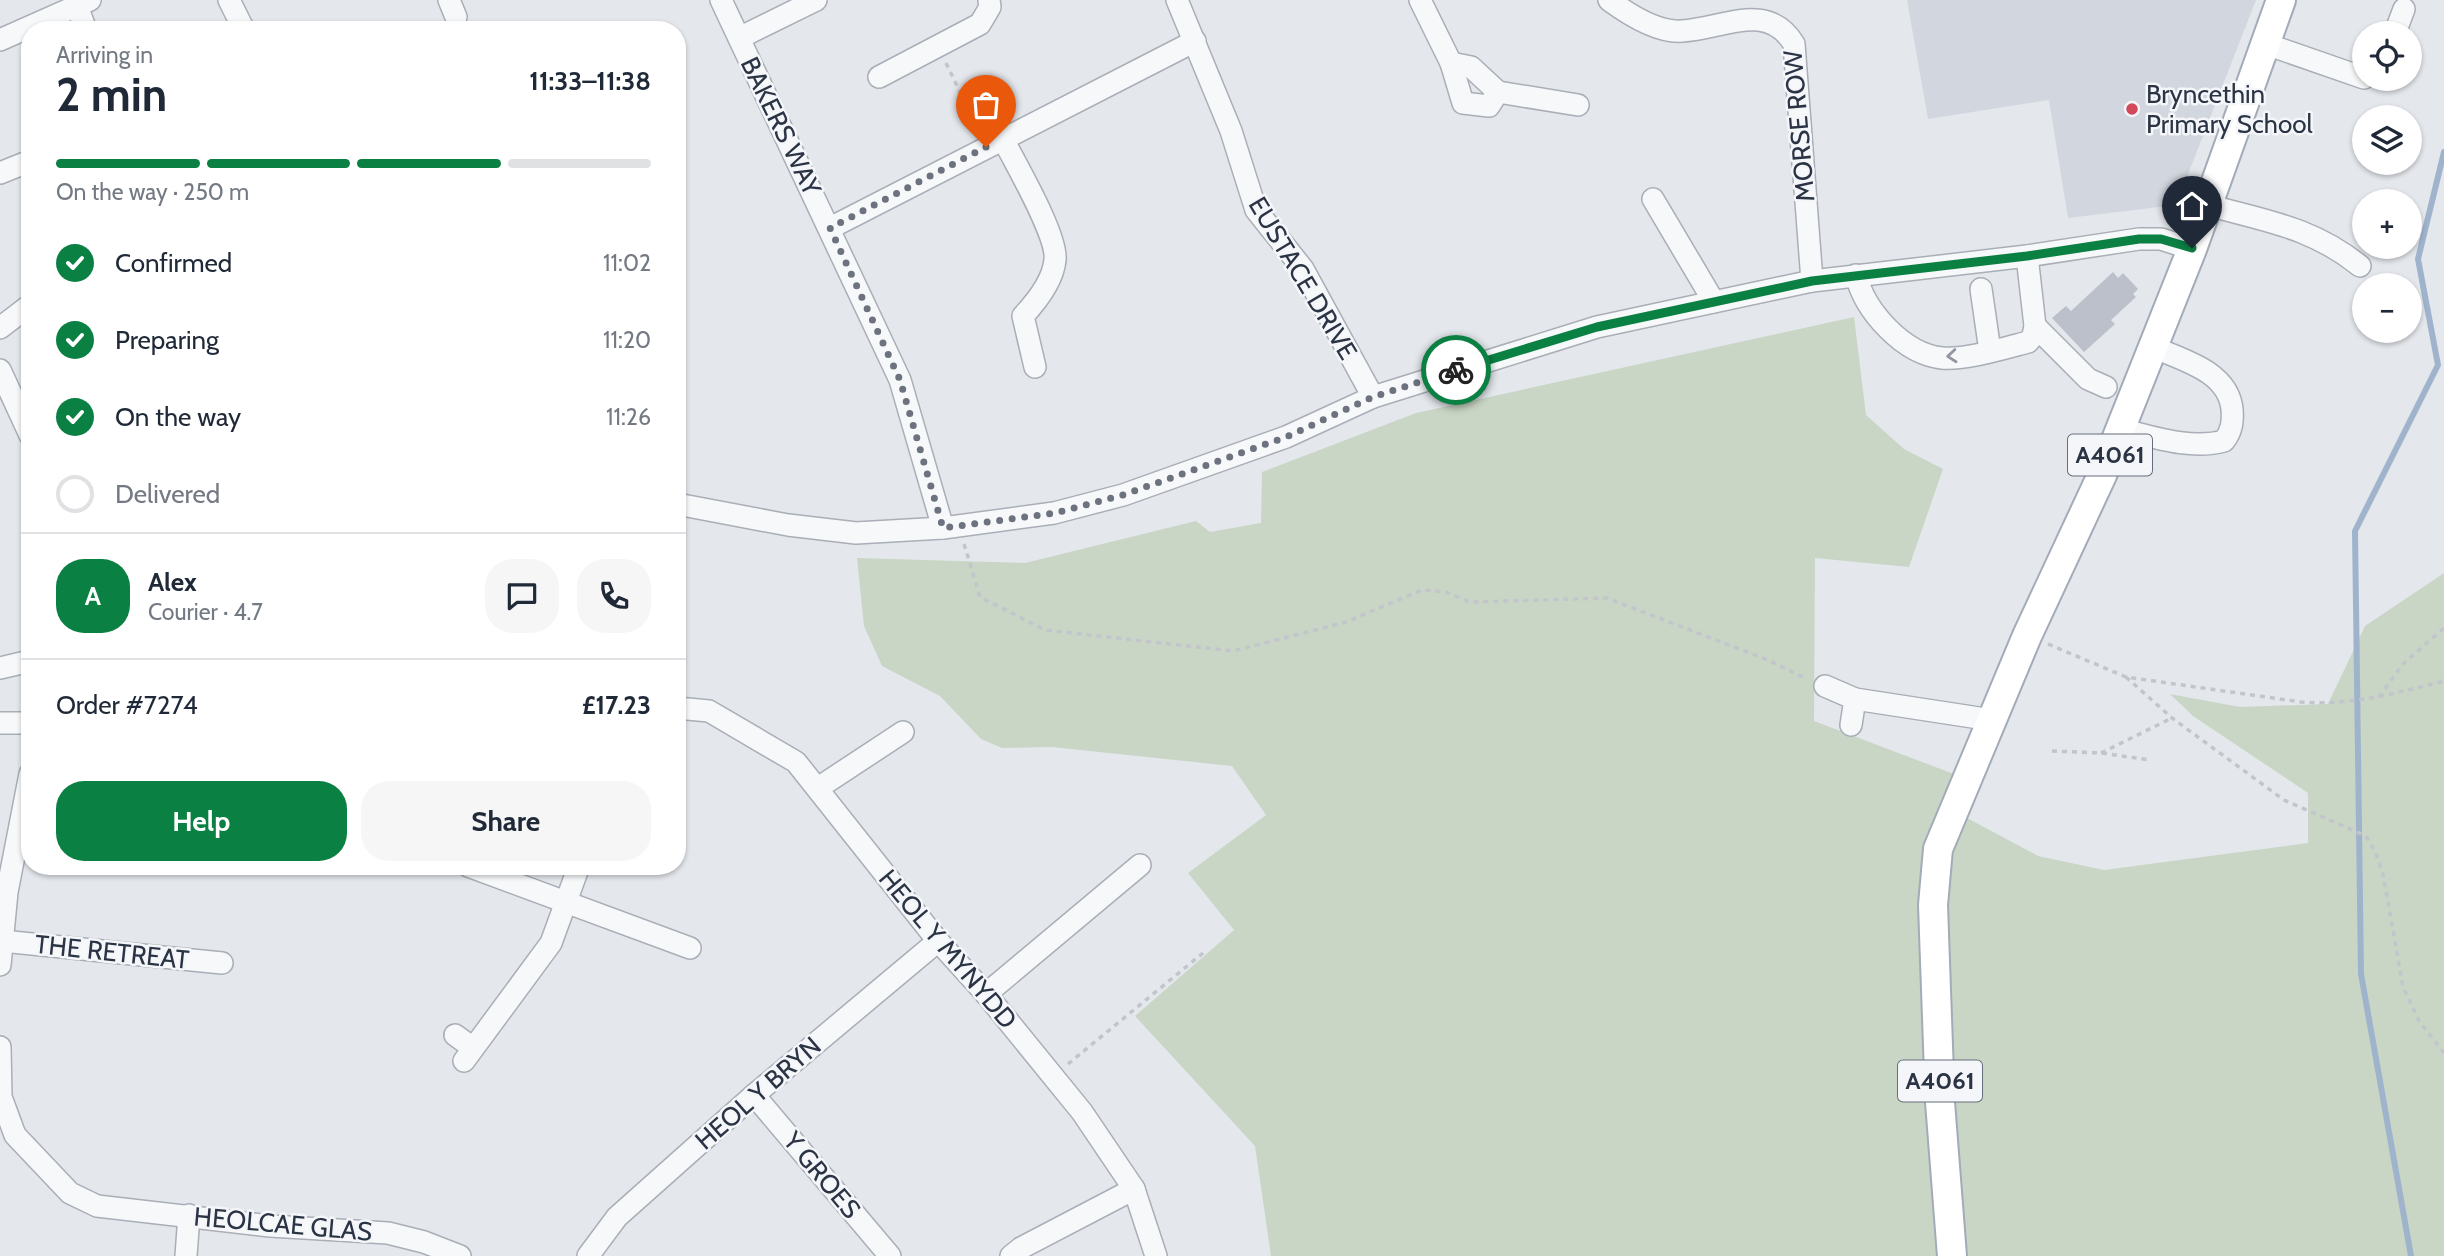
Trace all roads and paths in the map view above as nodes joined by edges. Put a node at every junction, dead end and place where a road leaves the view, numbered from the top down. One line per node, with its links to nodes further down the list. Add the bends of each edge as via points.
1 (229, 0): 13 (street)
2 (721, 0): 16 (street, BAKERS WAY)
3 (816, 0): 16 (street)
4 (989, 0): 20 (street, via 980,23)
5 (1177, 0): 18 (street, EUSTACE DRIVE)
6 (1420, 0): 21 (street)
7 (1609, 0): 36 (street, MORSE ROW, via 1657,27 1679,32 1745,11 1787,28 1794,44)
8 (2281, 0): 19 (main road, A4061)
9 (83, 3): 11 (street); 12 (street)
10 (2404, 9): 14 (street)
11 (43, 21)
12 (85, 21)
13 (240, 21)
14 (2400, 21)
15 (21, 31): 17 (street)
16 (739, 38): 31 (street, BAKERS WAY)
17 (0, 40)
18 (1195, 41): 26 (street); 47 (street, EUSTACE DRIVE, via 1256,209 1303,269)
19 (2266, 44): 22 (street); 30 (main road, A4061)
20 (938, 46): 23 (street); 26 (path)
21 (1451, 63): 24 (street, via 1471,67); 24 (street, via 1463,103 1489,106)
22 (2352, 74)
23 (879, 77)
24 (1498, 92): 25 (street)
25 (1578, 105)
26 (995, 143): 31 (street); 44 (street, via 1051,237 1056,258 1051,277 1023,316)
27 (21, 165): 28 (street)
28 (0, 173)
29 (1654, 199): 38 (street)
30 (2208, 205): 32 (main road, A4061); 34 (street, via 2289,226)
31 (830, 228): 51 (street, BAKERS WAY, via 900,380)
32 (2192, 248): 33 (street, via 2161,239 2139,239); 42 (main road, A4061)
33 (2027, 256): 35 (street); 40 (street)
34 (2360, 265)
35 (1856, 275): 36 (street); 43 (street, one-way to 35, via 1944,358 1924,353 1885,327 1867,305)
36 (1812, 281): 38 (street)
37 (1981, 289): 43 (street)
38 (1714, 302): 47 (street, via 1597,327)
39 (21, 312): 41 (street)
40 (2035, 326): 43 (street, via 2028,342); 46 (street, via 2088,379)
41 (0, 328)
42 (2153, 347): 49 (main road, A4061); 49 (street, via 2200,368 2221,384 2231,403 2231,430 2224,441 2202,444)
43 (1990, 351)
44 (1035, 367)
45 (0, 370): 48 (street)
46 (2106, 387)
47 (1373, 397): 51 (street, via 1286,437 1123,495 1055,513)
48 (21, 416)
49 (2120, 429): 53 (main road, A4061)
50 (686, 506): 51 (street, via 824,531)
51 (950, 527): 58 (path, via 980,597 1045,631 1233,651 1346,622 1422,590 1446,592 1469,602 1607,597)
52 (2444, 628): 59 (path, via 2403,664)
53 (2027, 636): 56 (path); 63 (main road, A4061)
54 (21, 663): 55 (street)
55 (0, 668)
56 (2126, 677): 59 (path, via 2301,702 2328,704); 62 (path)
57 (2444, 681): 59 (path)
58 (1825, 686): 60 (street)
59 (2379, 697)
60 (1855, 699): 63 (street); 66 (street)
61 (686, 709): 71 (street, HEOL Y MYNYDD, via 709,711 733,724 796,762)
62 (2172, 718): 69 (path); 86 (path, via 2284,800 2366,836 2383,874 2403,986 2419,1021)
63 (1992, 720): 98 (main road, A4061, via 1938,849 1933,905 1940,1102)
64 (0, 723): 65 (street)
65 (21, 723)
66 (1851, 725)
67 (903, 732): 71 (street)
68 (2052, 751): 69 (path)
69 (2101, 753): 70 (path)
70 (2150, 760)
71 (818, 788): 78 (street, HEOL Y MYNYDD)
72 (21, 820): 77 (street)
73 (1140, 865): 83 (street)
74 (494, 875): 76 (street)
75 (576, 875): 76 (street)
76 (566, 900): 79 (street); 84 (street, via 551,943 469,1055)
77 (2, 941): 81 (street, THE RETREAT); 82 (street)
78 (938, 941): 83 (street, HEOL Y MYNYDD); 88 (street, HEOL Y BRYN)
79 (690, 948)
80 (1203, 953): 87 (path)
81 (222, 963)
82 (0, 965)
83 (986, 994): 87 (street, HEOL Y MYNYDD)
84 (455, 1035)
85 (0, 1047): 89 (street)
86 (2444, 1053)
87 (1054, 1077): 90 (street, HEOL Y MYNYDD)
88 (754, 1095): 94 (street, HEOL Y BRYN, via 617,1217); 95 (street, Y GROES)
89 (8, 1138): 91 (street, HEOLCAE GLAS, via 70,1193 97,1206)
90 (1134, 1189): 96 (street); 97 (street, HEOL Y MYNYDD)
91 (188, 1215): 92 (street); 93 (street, HEOLCAE GLAS, via 270,1226 388,1233)
92 (186, 1256)
93 (460, 1256)
94 (588, 1256)
95 (890, 1256)
96 (1012, 1256)
97 (1156, 1256)
98 (1952, 1256)

